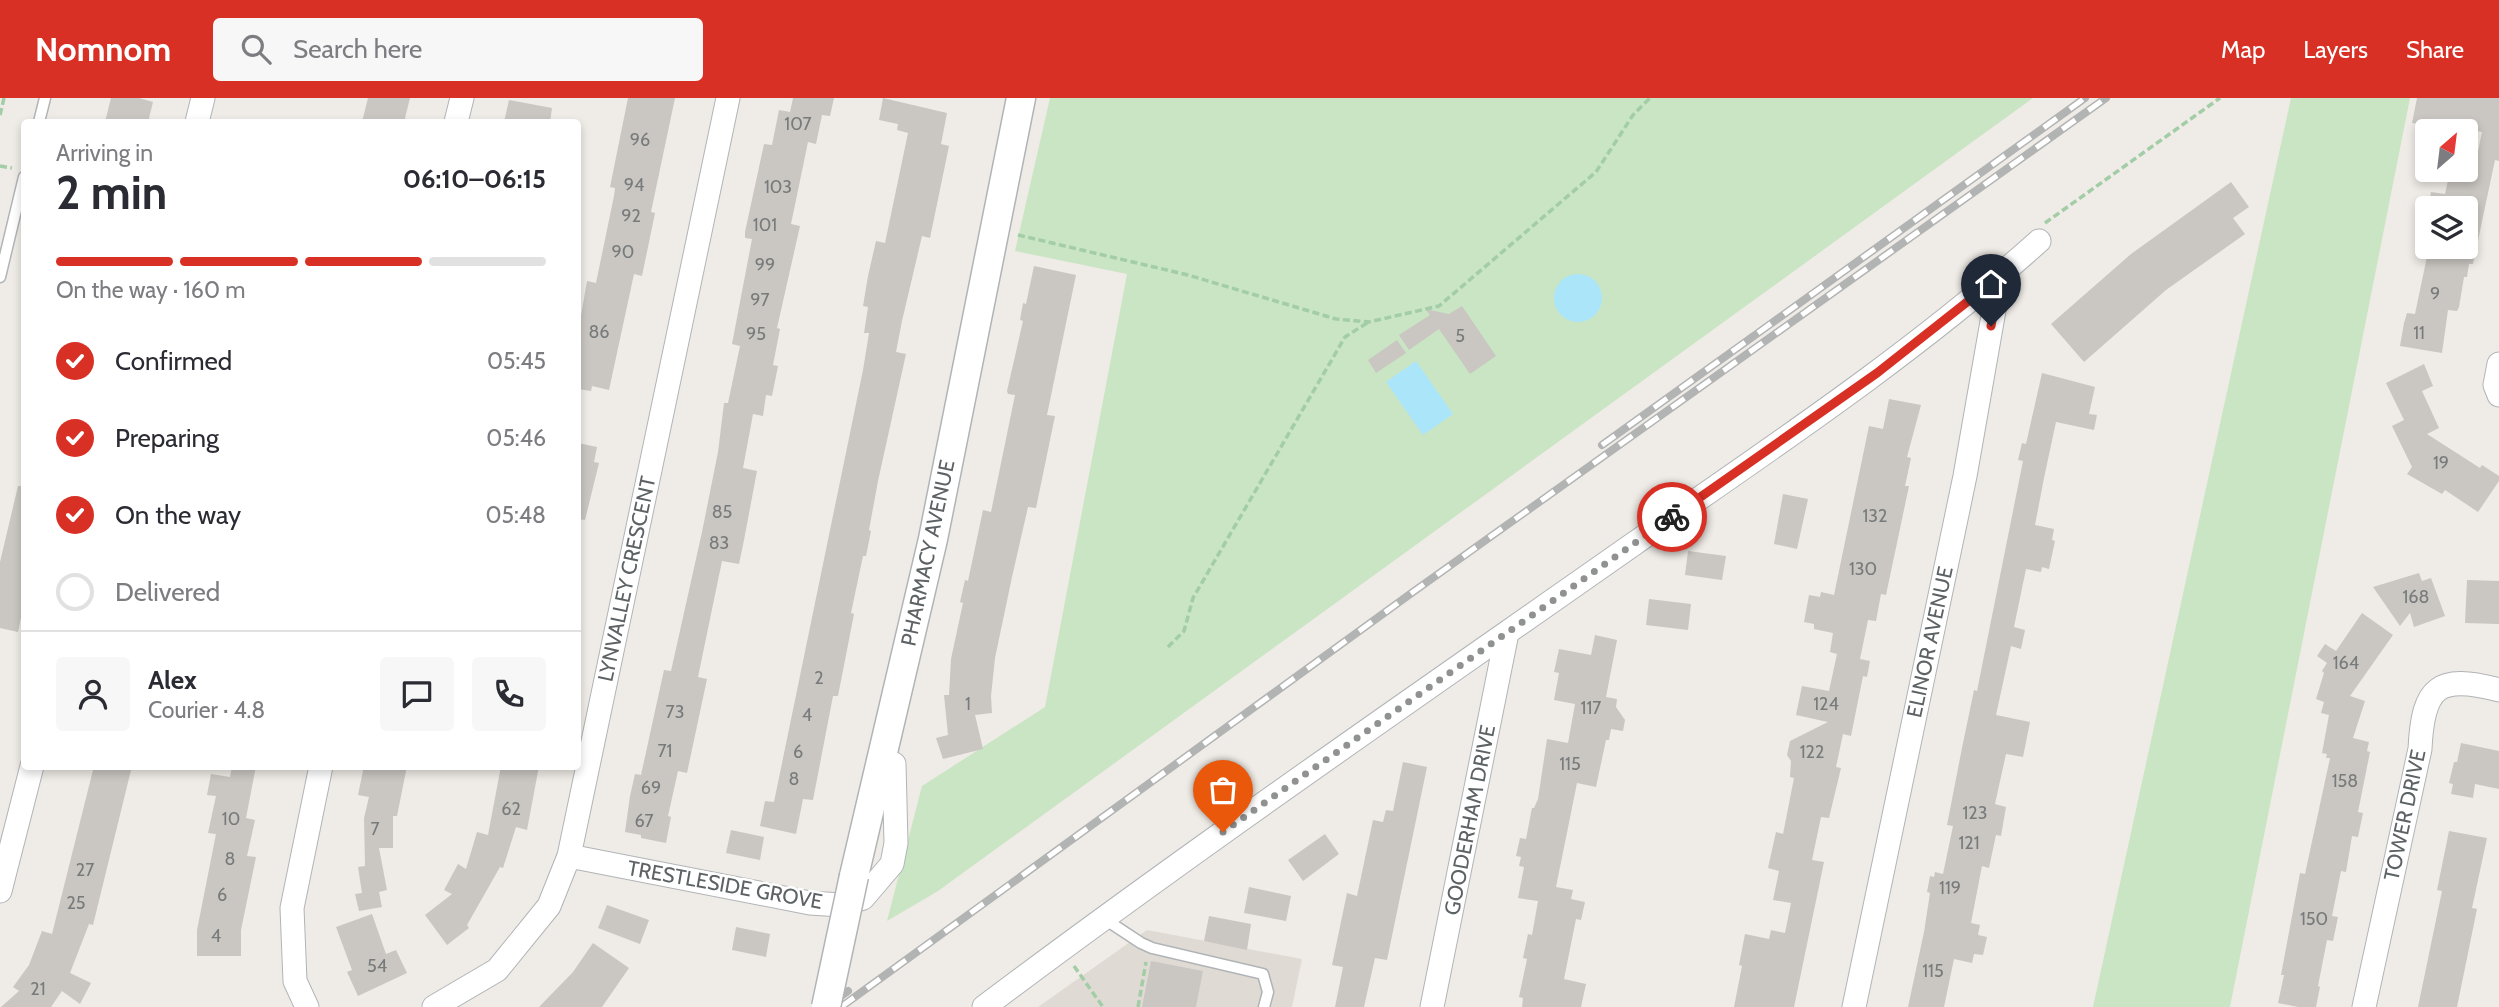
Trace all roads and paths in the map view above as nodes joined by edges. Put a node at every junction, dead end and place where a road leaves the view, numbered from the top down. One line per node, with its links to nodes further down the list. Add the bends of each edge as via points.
1 (4, 98): 9 (path)
2 (46, 98): 10 (lane)
3 (204, 98): 11 (street)
4 (461, 98): 12 (street)
5 (728, 98): 27 (street, LYNVALLEY CRESCENT)
6 (1021, 98): 14 (street, PHARMACY AVENUE)
7 (1650, 98): 18 (path, via 1633,115 1596,172 1439,306)
8 (2220, 98): 15 (path, via 2036,230)
9 (0, 115)
10 (40, 119)
11 (198, 119)
12 (457, 119)
13 (21, 189): 16 (lane)
14 (994, 229): 18 (path, via 1188,275 1336,319); 34 (street, PHARMACY AVENUE, bridge, via 933,539)
15 (2039, 241): 17 (street)
16 (0, 276)
17 (2000, 276): 21 (street, via 1877,373); 40 (street, ELINOR AVENUE, via 1965,476)
18 (1369, 322): 22 (path, via 1345,337 1193,598 1184,631)
19 (2499, 364): 20 (street, via 2494,386)
20 (2499, 395)
21 (1507, 633): 29 (street); 39 (street, GOODERHAM DRIVE)
22 (1168, 647)
23 (2499, 690): 41 (street, TOWER DRIVE, via 2453,683 2433,692 2427,702)
24 (894, 764): 27 (street, TRESTLESIDE GROVE, via 896,843 892,864 863,898 841,905 810,903)
25 (32, 770): 28 (street)
26 (320, 770): 32 (street, via 292,908 295,981)
27 (569, 856): 33 (street, LYNVALLEY CRESCENT, via 549,906 497,970)
28 (0, 891)
29 (1102, 918): 30 (lane); 31 (street)
30 (1148, 946): 37 (path); 38 (lane, via 1258,971 1266,979)
31 (1061, 949): 35 (street); 36 (path)
32 (307, 1007)
33 (434, 1007)
34 (826, 1007)
35 (984, 1007)
36 (1103, 1007)
37 (1138, 1007)
38 (1264, 1007)
39 (1432, 1007)
40 (1854, 1007)
41 (2364, 1007)

